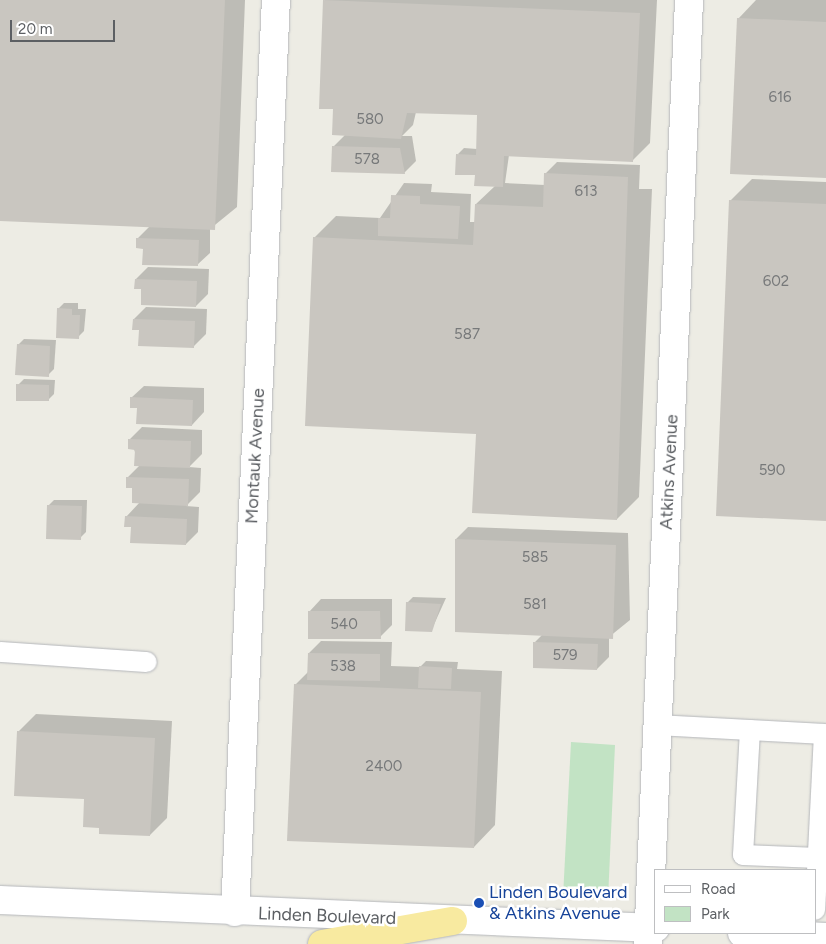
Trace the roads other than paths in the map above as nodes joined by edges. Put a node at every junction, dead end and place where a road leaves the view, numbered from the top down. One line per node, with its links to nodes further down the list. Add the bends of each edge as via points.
1 (276, 0): 9 (street, Montauk Avenue)
2 (689, 0): 5 (street, Atkins Avenue)
3 (0, 652): 4 (lane)
4 (147, 662)
5 (657, 725): 6 (lane); 12 (street, Atkins Avenue)
6 (750, 730): 7 (lane, via 824,734); 7 (lane, via 743,855)
7 (818, 858): 11 (lane)
8 (0, 900): 9 (street, Linden Boulevard)
9 (235, 912): 10 (street, Linden Boulevard)
10 (453, 921): 12 (street, Linden Boulevard); 13 (highway)
11 (817, 929)
12 (651, 934)
13 (322, 944)

